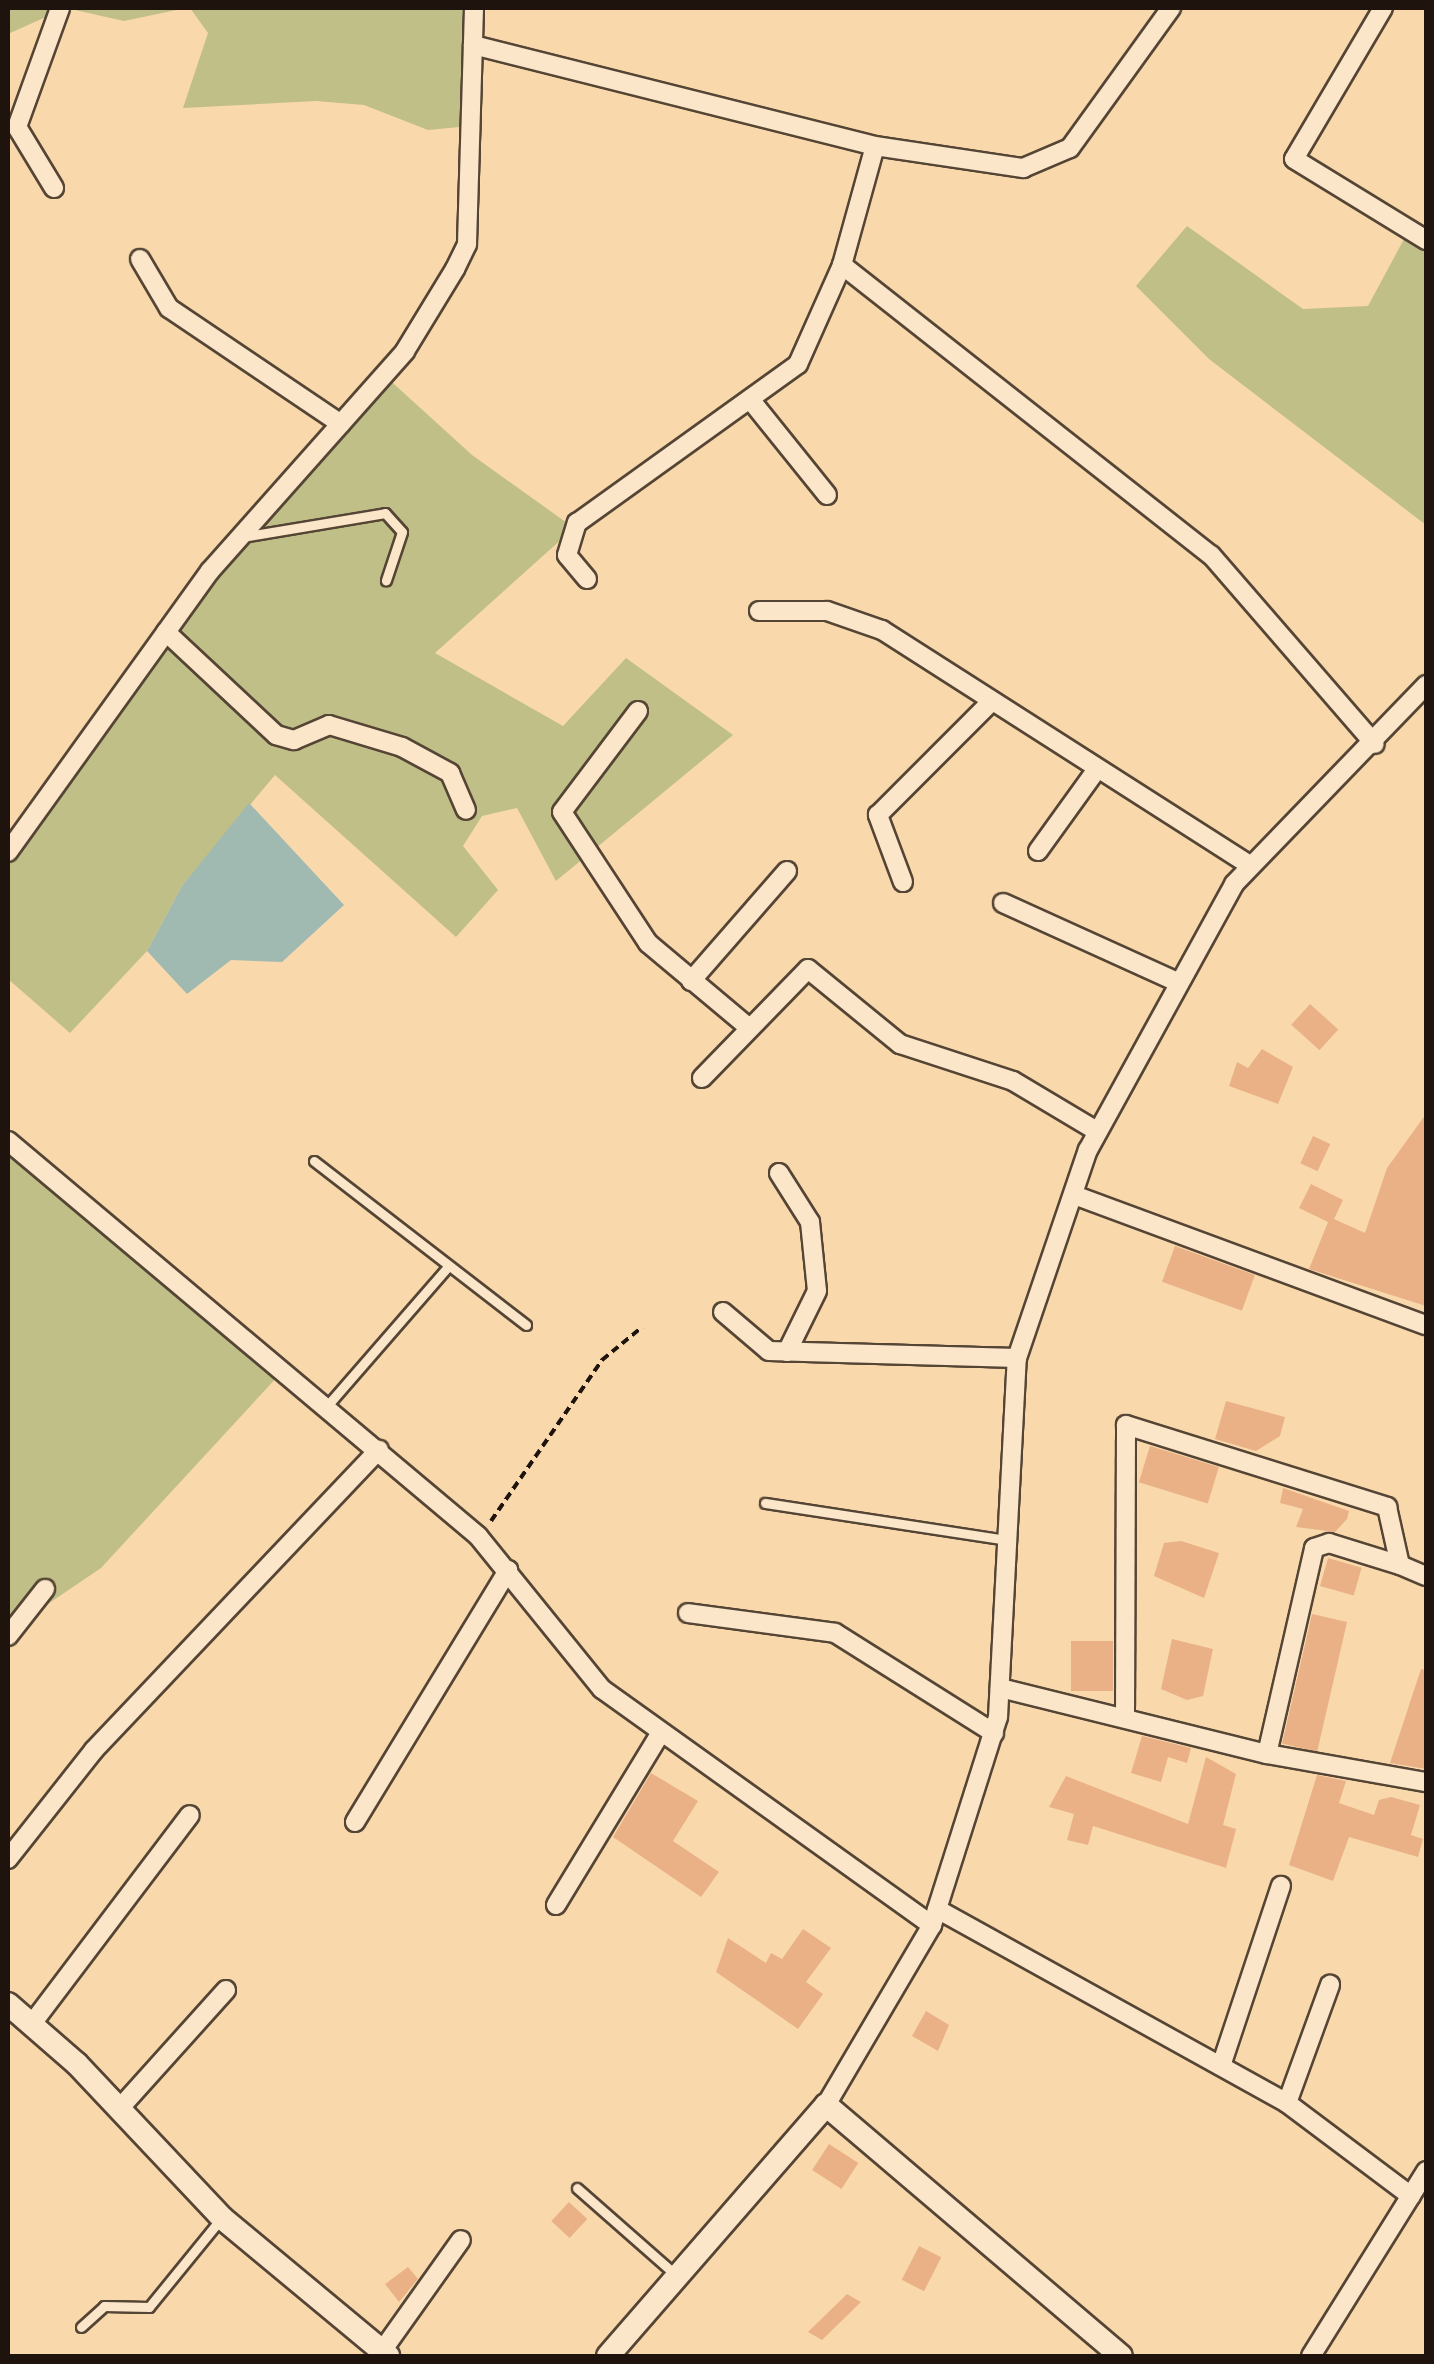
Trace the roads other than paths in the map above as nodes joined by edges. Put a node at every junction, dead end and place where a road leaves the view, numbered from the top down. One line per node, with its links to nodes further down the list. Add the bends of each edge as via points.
1 (60, 8): 6 (street)
2 (474, 8): 5 (street)
3 (1172, 8): 7 (street, via 1070,148 1049,162 1023,168)
4 (1382, 8): 9 (street, via 1294,158)
5 (473, 44): 7 (street); 13 (street, via 466,244 405,351)
6 (12, 125): 8 (street)
7 (875, 146): 11 (street)
8 (54, 188)
9 (1426, 240)
10 (140, 259): 13 (street, via 169,308)
11 (842, 264): 12 (street, via 798,364); 23 (street, via 1211,555)
12 (753, 403): 14 (street); 16 (street, via 578,523 567,555)
13 (341, 424): 15 (street)
14 (827, 495)
15 (240, 538): 17 (lane, via 385,513 402,532); 19 (street)
16 (587, 579)
17 (386, 580)
18 (759, 611): 21 (street, via 858,618)
19 (166, 632): 25 (street, via 276,735 294,740 330,725 402,747 450,773); 27 (street)
20 (1426, 685): 23 (street)
21 (988, 704): 24 (street); 30 (street, via 878,815)
22 (638, 711): 32 (street, via 562,812 648,943)
23 (1374, 744): 28 (street)
24 (1095, 772): 26 (street); 28 (street)
25 (466, 810)
26 (1038, 851)
27 (8, 852)
28 (1250, 865): 33 (street)
29 (787, 871): 32 (street)
30 (903, 882)
31 (1003, 903): 33 (street)
32 (691, 981): 34 (street)
33 (1175, 981): 36 (street)
34 (747, 1026): 35 (street); 36 (street, via 808,969 900,1044 1025,1086)
35 (702, 1078)
36 (1097, 1131): 40 (street)
37 (8, 1141): 47 (street)
38 (314, 1161): 41 (lane)
39 (779, 1173): 45 (street, via 810,1222 816,1292)
40 (1074, 1195): 44 (street); 46 (street)
41 (447, 1268): 43 (lane); 47 (lane)
42 (723, 1312): 45 (street, via 760,1348)
43 (526, 1325)
44 (1426, 1325)
45 (786, 1352): 46 (street)
46 (1017, 1358): 50 (street)
47 (324, 1409): 48 (street)
48 (379, 1450): 52 (street); 65 (street, via 94,1750)
49 (764, 1504): 50 (lane)
50 (1008, 1540): 57 (street)
51 (1400, 1565): 53 (street); 58 (street, via 1386,1507 1126,1425); 61 (street, via 1330,1542 1314,1548)
52 (508, 1570): 60 (street, via 602,1689); 64 (street)
53 (1426, 1576)
54 (45, 1589): 56 (street)
55 (688, 1614): 59 (street, via 835,1633)
56 (8, 1636)
57 (1000, 1688): 58 (street); 59 (street)
58 (1125, 1718): 61 (street)
59 (994, 1733): 68 (street)
60 (660, 1734): 67 (street); 68 (street)
61 (1267, 1754): 62 (street)
62 (1426, 1782)
63 (190, 1816): 72 (street)
64 (355, 1822)
65 (8, 1859)
66 (1282, 1886): 73 (street)
67 (556, 1905)
68 (935, 1917): 73 (street); 75 (street)
69 (1330, 1985): 74 (street)
70 (226, 1990): 76 (street)
71 (8, 2004): 72 (street)
72 (31, 2025): 76 (street)
73 (1221, 2066): 74 (street)
74 (1286, 2103): 79 (street)
75 (826, 2105): 82 (street); 86 (street)
76 (119, 2109): 80 (street)
77 (1426, 2171): 79 (street)
78 (577, 2188): 82 (lane)
79 (1411, 2196): 87 (street)
80 (222, 2218): 83 (lane, via 149,2307 104,2306); 84 (street)
81 (462, 2240): 84 (street)
82 (681, 2279): 85 (street)
83 (81, 2327)
84 (385, 2354)
85 (608, 2356)
86 (1121, 2356)
87 (1311, 2356)

